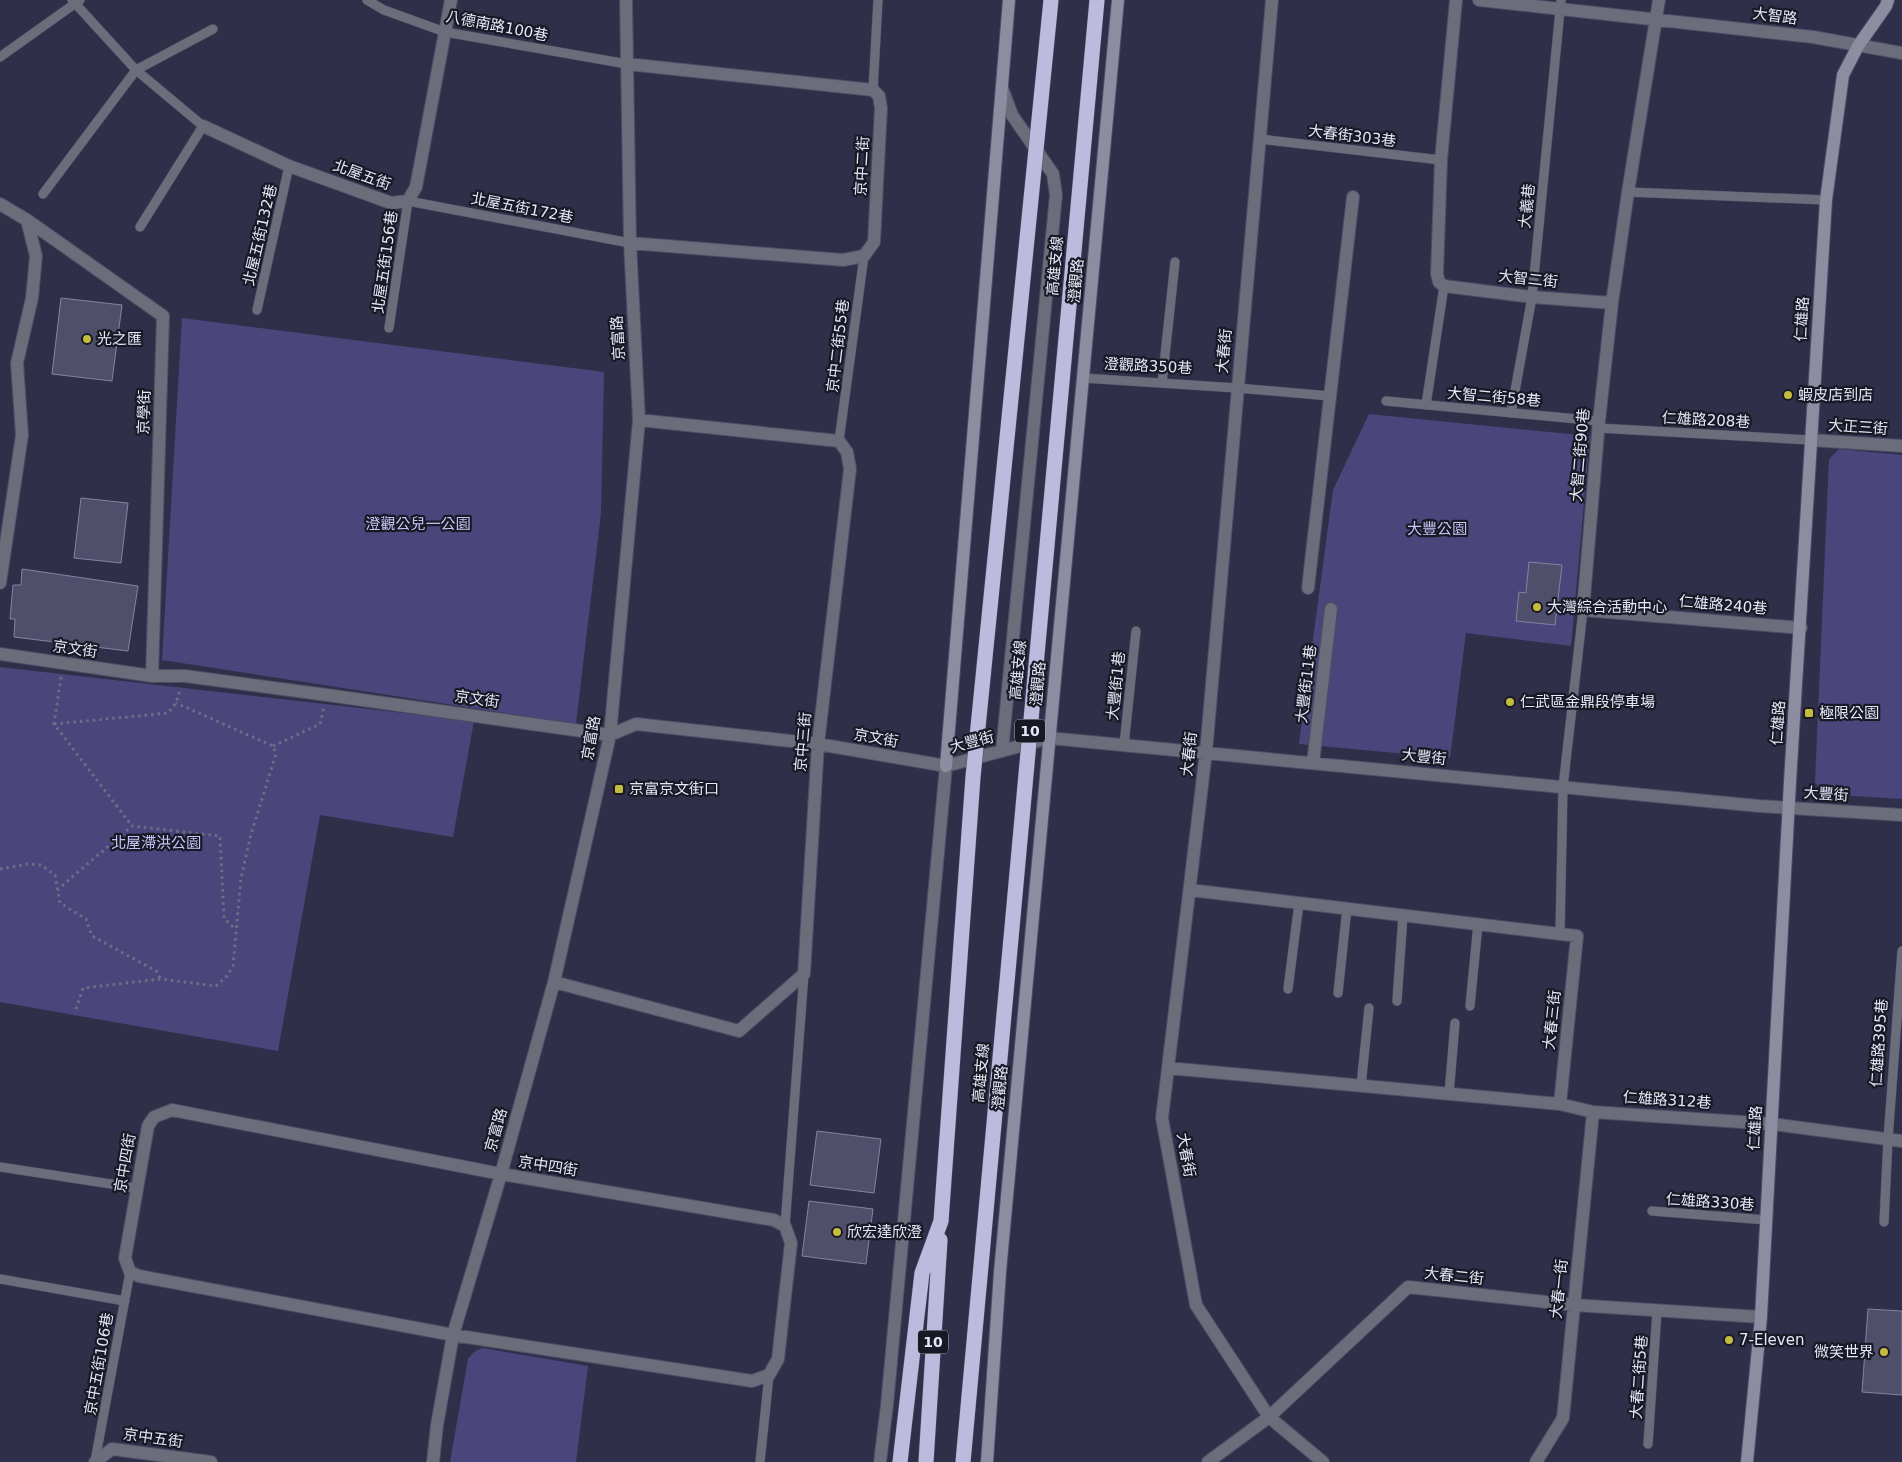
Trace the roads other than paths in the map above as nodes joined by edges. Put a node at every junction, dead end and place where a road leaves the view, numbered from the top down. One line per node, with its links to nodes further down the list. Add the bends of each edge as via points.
1 (367, 0): 18 (lane, 八德南路100巷, via 384,10)
2 (451, 0): 18 (street, 北屋五街)
3 (626, 0): 22 (street, 京富路)
4 (878, 0): 25 (lane)
5 (1009, 0): 24 (street)
6 (1051, 0): 107 (highway, 高雄支線 / 10, bridge, via 973,777)
7 (1098, 0): 127 (highway, 高雄支線 / 10, bridge)
8 (1118, 0): 46 (street, 澄觀路)
9 (1272, 0): 27 (street, 大春街)
10 (1456, 0): 28 (street)
11 (1479, 0): 15 (street, 大智路)
12 (1659, 0): 16 (street)
13 (1888, 0): 19 (street, 仁雄路)
14 (76, 1): 21 (lane); 23 (lane)
15 (1561, 4): 16 (street, 大智路); 42 (lane, 大義巷)
16 (1656, 19): 19 (street, 大智路, via 1813,37); 30 (street)
17 (214, 29): 23 (lane)
18 (445, 32): 22 (lane, 八德南路100巷); 34 (street, 北屋五街, via 416,186)
19 (1858, 46): 20 (street, 大智路); 33 (street, 仁雄路, via 1843,75)
20 (1902, 53)
21 (0, 57)
22 (627, 64): 25 (street); 38 (street, 京富路)
23 (136, 70): 26 (lane); 31 (lane)
24 (1002, 88): 70 (street, via 1012,114 1053,174 1056,194); 73 (street)
25 (873, 90): 39 (street, 京中二街, via 879,96 881,117 874,242)
26 (203, 126): 29 (street, 北屋五街); 37 (lane)
27 (1260, 139): 28 (lane, 大春街303巷); 48 (street, 大春街)
28 (1441, 160): 41 (street, via 1437,274)
29 (289, 166): 34 (street, 北屋五街, via 391,203); 44 (lane, 北屋五街132巷)
30 (1628, 192): 33 (lane); 43 (street)
31 (43, 194)
32 (1353, 197): 49 (street)
33 (1826, 200): 55 (street, 仁雄路)
34 (408, 201): 38 (lane, 北屋五街172巷); 45 (lane, 北屋五街156巷)
35 (0, 204): 36 (street)
36 (27, 220): 58 (street, via 36,256 32,298 16,363 22,435); 65 (street, 京學街, via 163,316)
37 (140, 227)
38 (630, 243): 39 (street, via 843,260); 53 (street, 京富路)
39 (864, 256): 56 (lane, 京中二街55巷)
40 (1175, 262): 47 (lane)
41 (1444, 286): 42 (street, 大智二街); 51 (lane)
42 (1532, 297): 43 (street, 大智二街); 52 (lane, 大義巷)
43 (1612, 303): 54 (street, 大智二街90巷)
44 (257, 310)
45 (389, 328)
46 (1083, 378): 47 (lane, 澄觀路350巷); 67 (street, 澄觀路)
47 (1162, 383): 48 (lane, 澄觀路350巷)
48 (1238, 388): 49 (lane, 澄觀路350巷); 71 (street, 大春街)
49 (1330, 396): 59 (street)
50 (1386, 401): 51 (lane, 大智二街58巷)
51 (1426, 405): 52 (lane, 大智二街58巷)
52 (1511, 413): 54 (lane, 大智二街58巷)
53 (639, 420): 56 (street); 66 (street, 京富路)
54 (1598, 424): 55 (lane, 仁雄路208巷); 61 (street, 大智二街90巷)
55 (1811, 440): 57 (street, 大正三街); 62 (street, 仁雄路)
56 (839, 441): 68 (street, 京中三街, via 847,452 850,469)
57 (1902, 446)
58 (0, 583)
59 (1308, 588)
60 (1331, 609): 72 (street, 大豐街11巷)
61 (1583, 610): 62 (street, 仁雄路240巷); 74 (lane)
62 (1801, 628): 75 (street, 仁雄路)
63 (1136, 631): 69 (lane, 大豐街1巷)
64 (0, 654): 65 (street, 京文街)
65 (152, 676): 66 (street, 京文街, via 185,676)
66 (610, 735): 68 (street, 京文街, via 636,724); 85 (street, 京富路)
67 (1049, 738): 69 (street, 大豐街); 70 (street, 大豐街); 128 (street, 澄觀路, via 1000,1272)
68 (818, 744): 73 (street, 京文街); 84 (street, 京中三街)
69 (1124, 745): 71 (street, 大豐街)
70 (1002, 751): 73 (street, 大豐街)
71 (1206, 752): 72 (street, 大豐街); 77 (street, 大春街)
72 (1312, 762): 74 (street, 大豐街)
73 (946, 766): 124 (street)
74 (1563, 787): 75 (street, 大豐街); 82 (lane)
75 (1789, 808): 76 (street, 大豐街); 99 (street, 仁雄路)
76 (1902, 814)
77 (1190, 890): 78 (street, 大春三街); 93 (street, 大春街)
78 (1299, 903): 79 (street, 大春三街); 87 (lane)
79 (1347, 908): 80 (street, 大春三街); 88 (lane)
80 (1403, 915): 81 (street, 大春三街); 89 (lane)
81 (1478, 924): 82 (street, 大春三街); 90 (lane)
82 (1560, 933): 97 (street, 大春三街, via 1577,936)
83 (1902, 950): 86 (lane, 仁雄路395巷)
84 (804, 974): 85 (street, via 739,1031); 109 (lane)
85 (554, 982): 103 (street, 京富路)
86 (1901, 985): 94 (lane, 仁雄路395巷)
87 (1288, 989)
88 (1338, 993)
89 (1397, 1001)
90 (1470, 1006)
91 (1369, 1008): 95 (lane)
92 (1455, 1023): 96 (lane)
93 (1168, 1068): 95 (street); 118 (street, 大春街, via 1162,1118 1196,1305)
94 (1898, 1077): 100 (lane, 仁雄路395巷)
95 (1361, 1086): 96 (street)
96 (1449, 1094): 97 (street)
97 (1560, 1104): 98 (street, 仁雄路312巷)
98 (1593, 1112): 99 (street, 仁雄路312巷); 113 (street, 大春一街)
99 (1772, 1124): 100 (street); 106 (street, 仁雄路)
100 (1888, 1139): 101 (street); 108 (lane, 仁雄路395巷)
101 (1902, 1141)
102 (0, 1168): 104 (lane)
103 (501, 1174): 104 (street, 京中四街, via 172,1110 154,1117 148,1126); 109 (street, 京中四街, via 774,1220); 116 (street, 京富路)
104 (137, 1188): 110 (street, 京中四街, via 125,1258)
105 (1652, 1211): 106 (lane, 仁雄路330巷)
106 (1767, 1220): 115 (street, 仁雄路)
107 (941, 1221): 125 (highway, via 922,1273); 126 (highway, 高雄支線 / 10)
108 (1884, 1222)
109 (785, 1226): 117 (street, via 791,1243 778,1359)
110 (130, 1272): 112 (lane, 京中五街106巷); 116 (street)
111 (0, 1279): 112 (lane)
112 (124, 1301): 120 (lane, 京中五街106巷)
113 (1574, 1305): 114 (street, 大春二街); 118 (street, 大春二街, via 1408,1287); 131 (street, 大春一街, via 1563,1418)
114 (1657, 1311): 115 (street, 大春二街); 119 (lane, 大春二街5巷)
115 (1761, 1317): 132 (street, 仁雄路)
116 (454, 1335): 117 (street, via 752,1381); 122 (street, 京富路, via 437,1425)
117 (768, 1375): 123 (lane)
118 (1268, 1417): 129 (street, 大春二街); 130 (street, 大春街)
119 (1648, 1444)
120 (95, 1461): 121 (street, 京中五街, via 112,1449)
121 (211, 1462)
122 (434, 1462)
123 (760, 1462)
124 (880, 1462)
125 (900, 1462)
126 (926, 1462)
127 (963, 1462)
128 (987, 1462)
129 (1208, 1462)
130 (1322, 1462)
131 (1536, 1462)
132 (1748, 1462)

